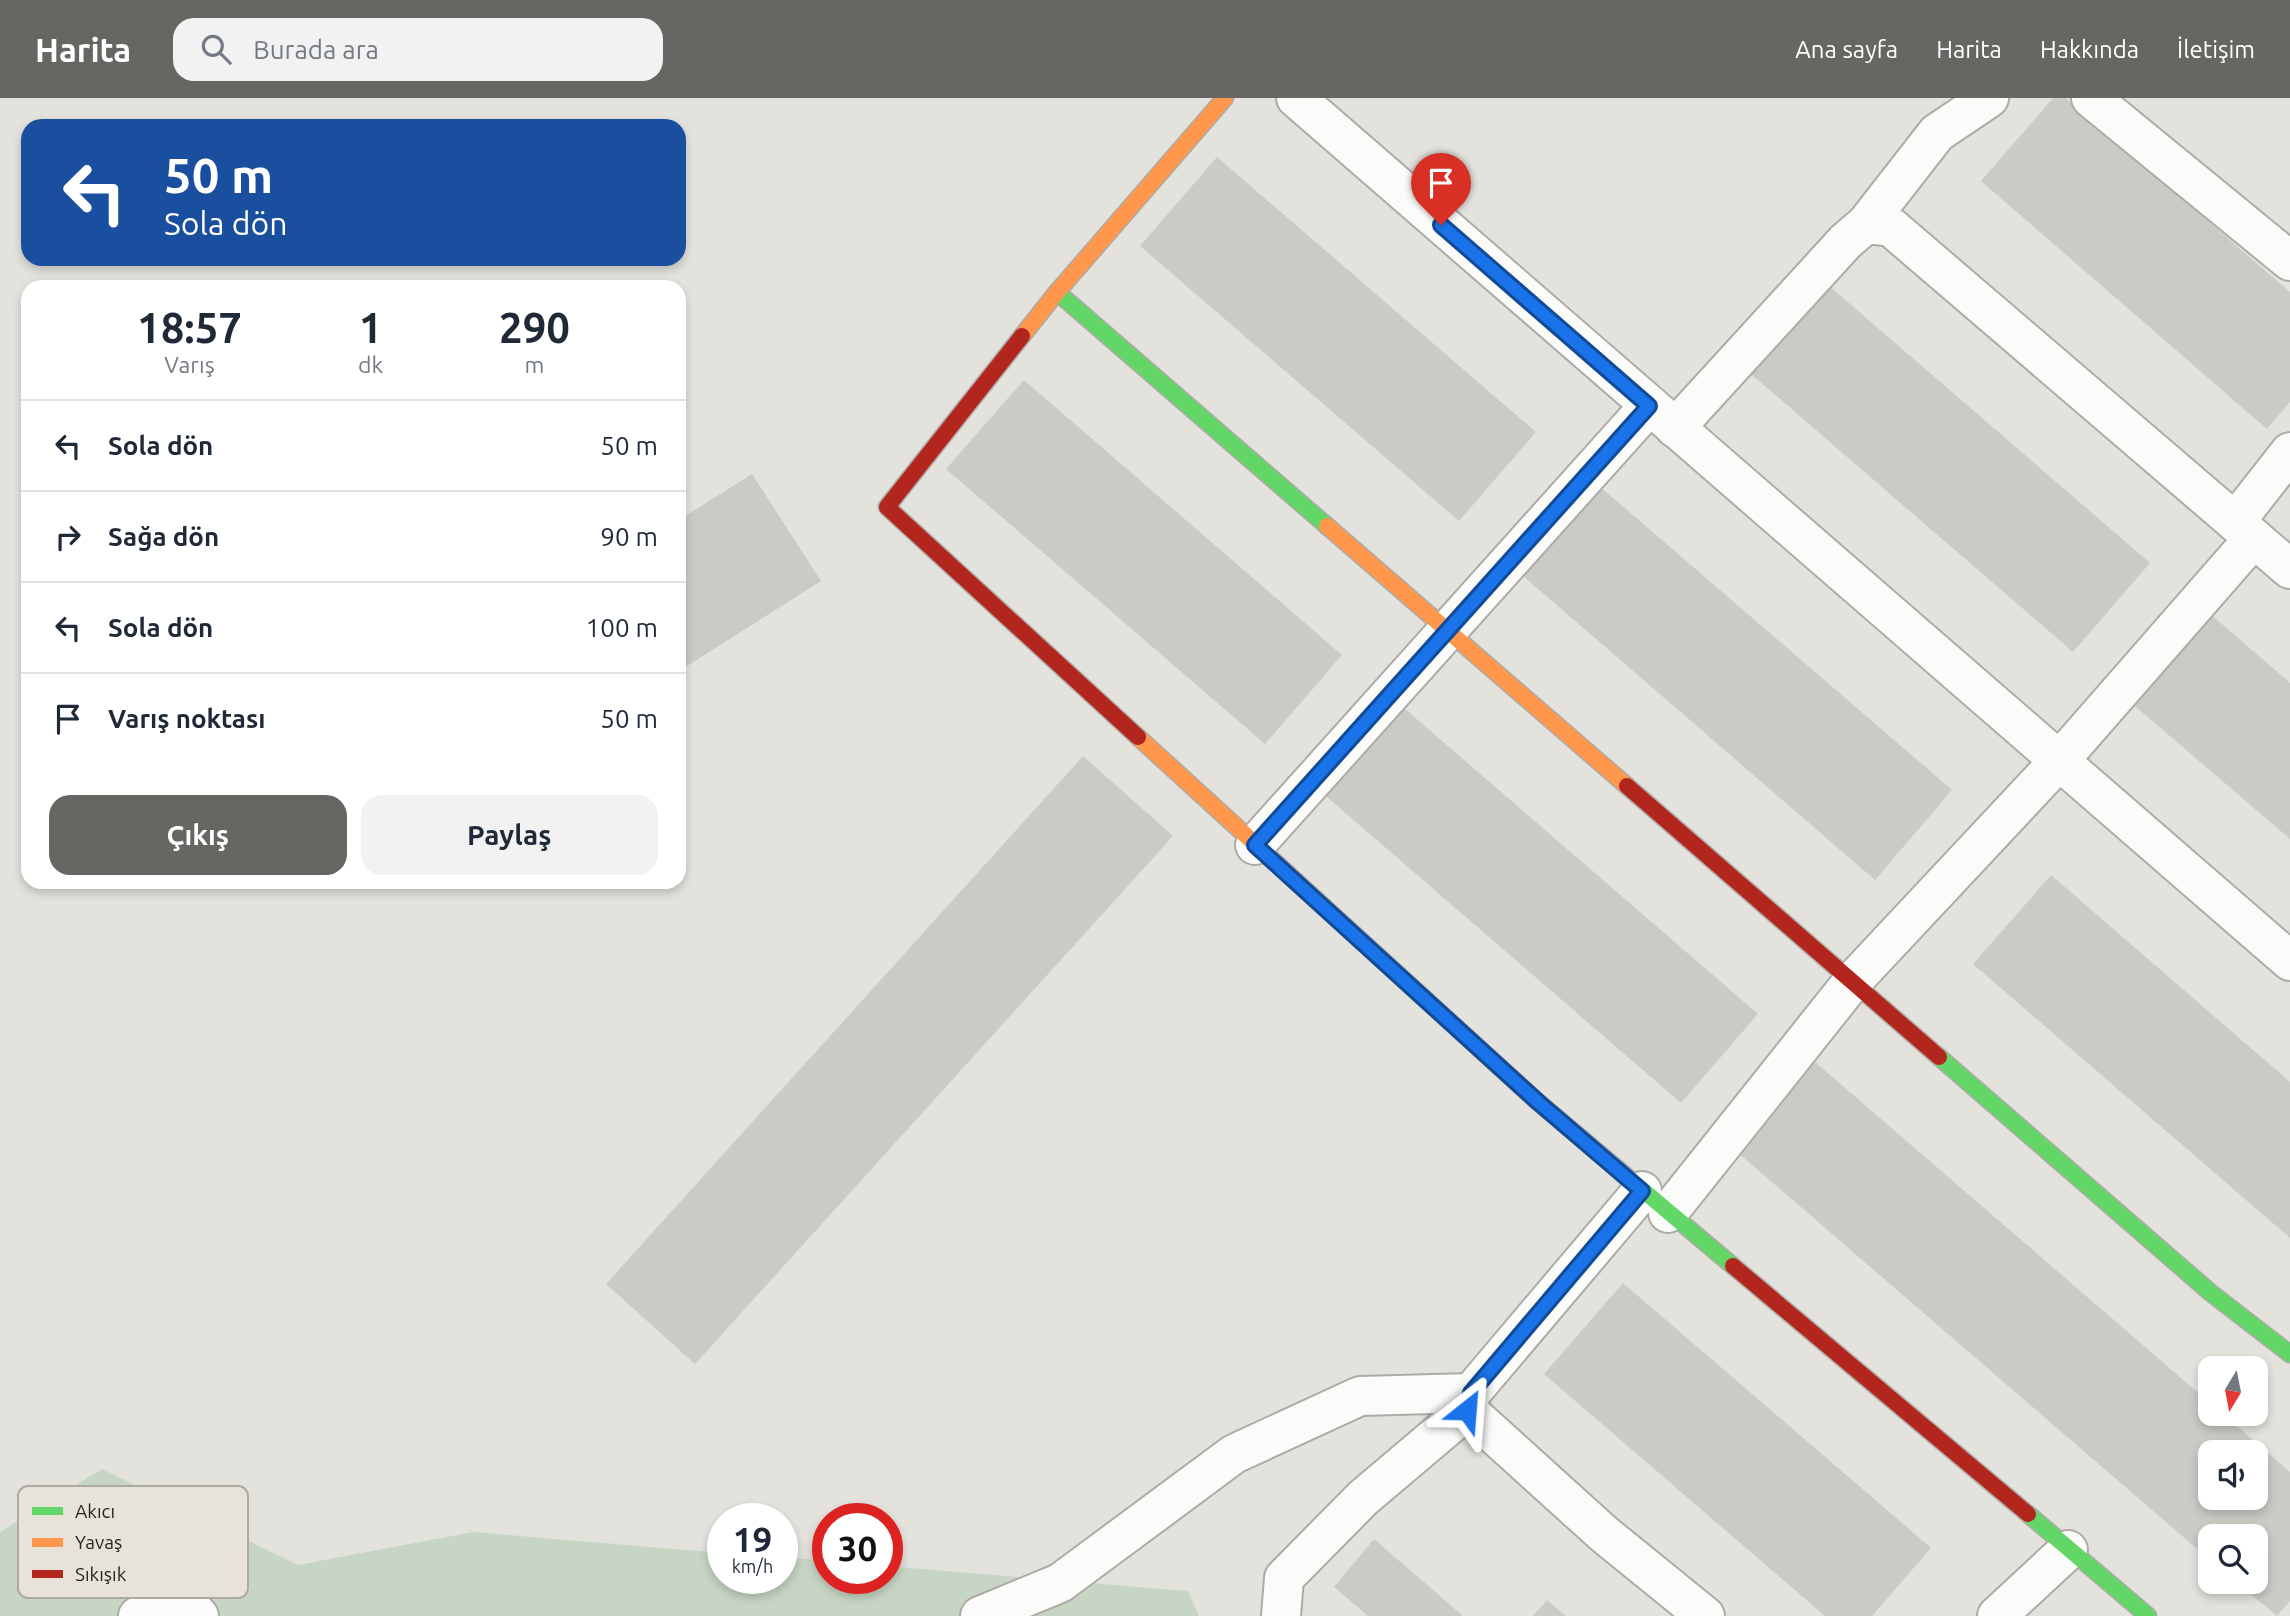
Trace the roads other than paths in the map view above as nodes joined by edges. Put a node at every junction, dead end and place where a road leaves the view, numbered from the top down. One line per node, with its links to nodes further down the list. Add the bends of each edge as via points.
1 (1225, 98): 7 (street)
2 (1296, 98): 8 (street)
3 (1989, 98): 5 (street, via 1937,133)
4 (2091, 98): 6 (street)
5 (1866, 224): 8 (street); 10 (street, via 1891,227)
6 (2290, 261)
7 (1057, 292): 12 (street); 14 (street, via 887,507)
8 (1662, 417): 12 (street); 13 (street)
9 (2290, 452): 10 (street)
10 (2244, 530): 11 (street); 13 (street)
11 (2290, 569)
12 (1447, 630): 14 (street); 16 (street)
13 (2059, 761): 15 (street); 16 (street)
14 (1255, 845): 17 (street)
15 (2290, 961)
16 (1852, 982): 17 (street); 18 (street, via 2211,1293)
17 (1655, 1202): 19 (street); 20 (street)
18 (2290, 1354)
19 (1469, 1401): 25 (street, via 1360,1395 1234,1454 1060,1583); 26 (street, via 1284,1578); 27 (street, via 1604,1534)
20 (2068, 1550): 28 (street); 29 (street)
21 (165, 1598): 23 (street)
22 (182, 1598): 24 (street)
23 (138, 1616)
24 (199, 1616)
25 (980, 1616)
26 (1281, 1616)
27 (1705, 1616)
28 (1997, 1616)
29 (2148, 1616)

